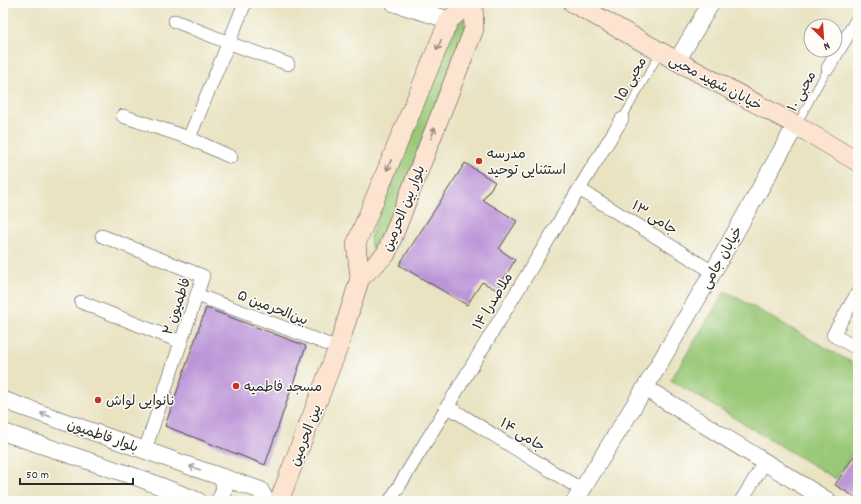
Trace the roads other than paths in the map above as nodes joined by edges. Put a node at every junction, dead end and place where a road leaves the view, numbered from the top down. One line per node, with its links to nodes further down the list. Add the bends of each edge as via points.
1 (245, 3): 10 (street)
2 (394, 3): 8 (street)
3 (469, 3): 8 (main road, بلوار بین الحرمین)
4 (473, 3): 24 (main road, بلوار بین الحرمین, one-way to 4, via 386,254 474,29)
5 (573, 3): 11 (main road, خیابان شهید محبی)
6 (711, 3): 12 (street)
7 (858, 18): 14 (street)
8 (449, 20): 24 (main road, بلوار بین الحرمین, one-way to 24, via 356,244)
9 (175, 21): 10 (street)
10 (229, 44): 13 (street); 18 (street)
11 (660, 52): 12 (main road, خیابان شهید محبی); 16 (lane, محبی ۱۵)
12 (677, 61): 17 (main road, خیابان شهید محبی)
13 (288, 64)
14 (828, 68): 17 (lane, محبی ۱۰)
15 (123, 116): 18 (street)
16 (622, 119): 21 (street, ملاصدرا ۱۴)
17 (796, 125): 20 (main road, خیابان شهید محبی); 23 (street, خیابان جامی)
18 (189, 138): 19 (street)
19 (231, 157)
20 (858, 162)
21 (579, 189): 23 (street, جامی ۱۳); 33 (street, ملاصدرا ۱۴)
22 (102, 236): 26 (street, فاطمیون ۲, via 204,276)
23 (714, 272): 31 (street, خیابان جامی)
24 (360, 278): 29 (main road, بین الحرمین)
25 (858, 292): 30 (street, via 833,335)
26 (197, 296): 28 (street, فاطمیون ۲); 29 (street, بین‌الحرمین ۵)
27 (81, 302): 28 (street)
28 (181, 342): 35 (street, فاطمیون ۲)
29 (338, 348): 42 (main road, بین الحرمین)
30 (858, 349)
31 (645, 388): 36 (street); 38 (street, خیابان جامی)
32 (3, 400): 35 (street, بلوار فاطمیون, one-way to 32)
33 (447, 406): 38 (street, جامی ۱۴); 43 (street, ملاصدرا ۱۴)
34 (3, 432): 39 (street, بلوار فاطمیون, via 142,479)
35 (145, 450): 37 (street, بلوار فاطمیون, one-way to 35)
36 (765, 462): 44 (street); 45 (street)
37 (224, 478): 40 (street, via 225,489); 41 (street, بلوار فاطمیون, via 260,490)
38 (579, 495)
39 (198, 501)
40 (219, 501)
41 (266, 501)
42 (279, 501)
43 (390, 501)
44 (741, 501)
45 (828, 501)

